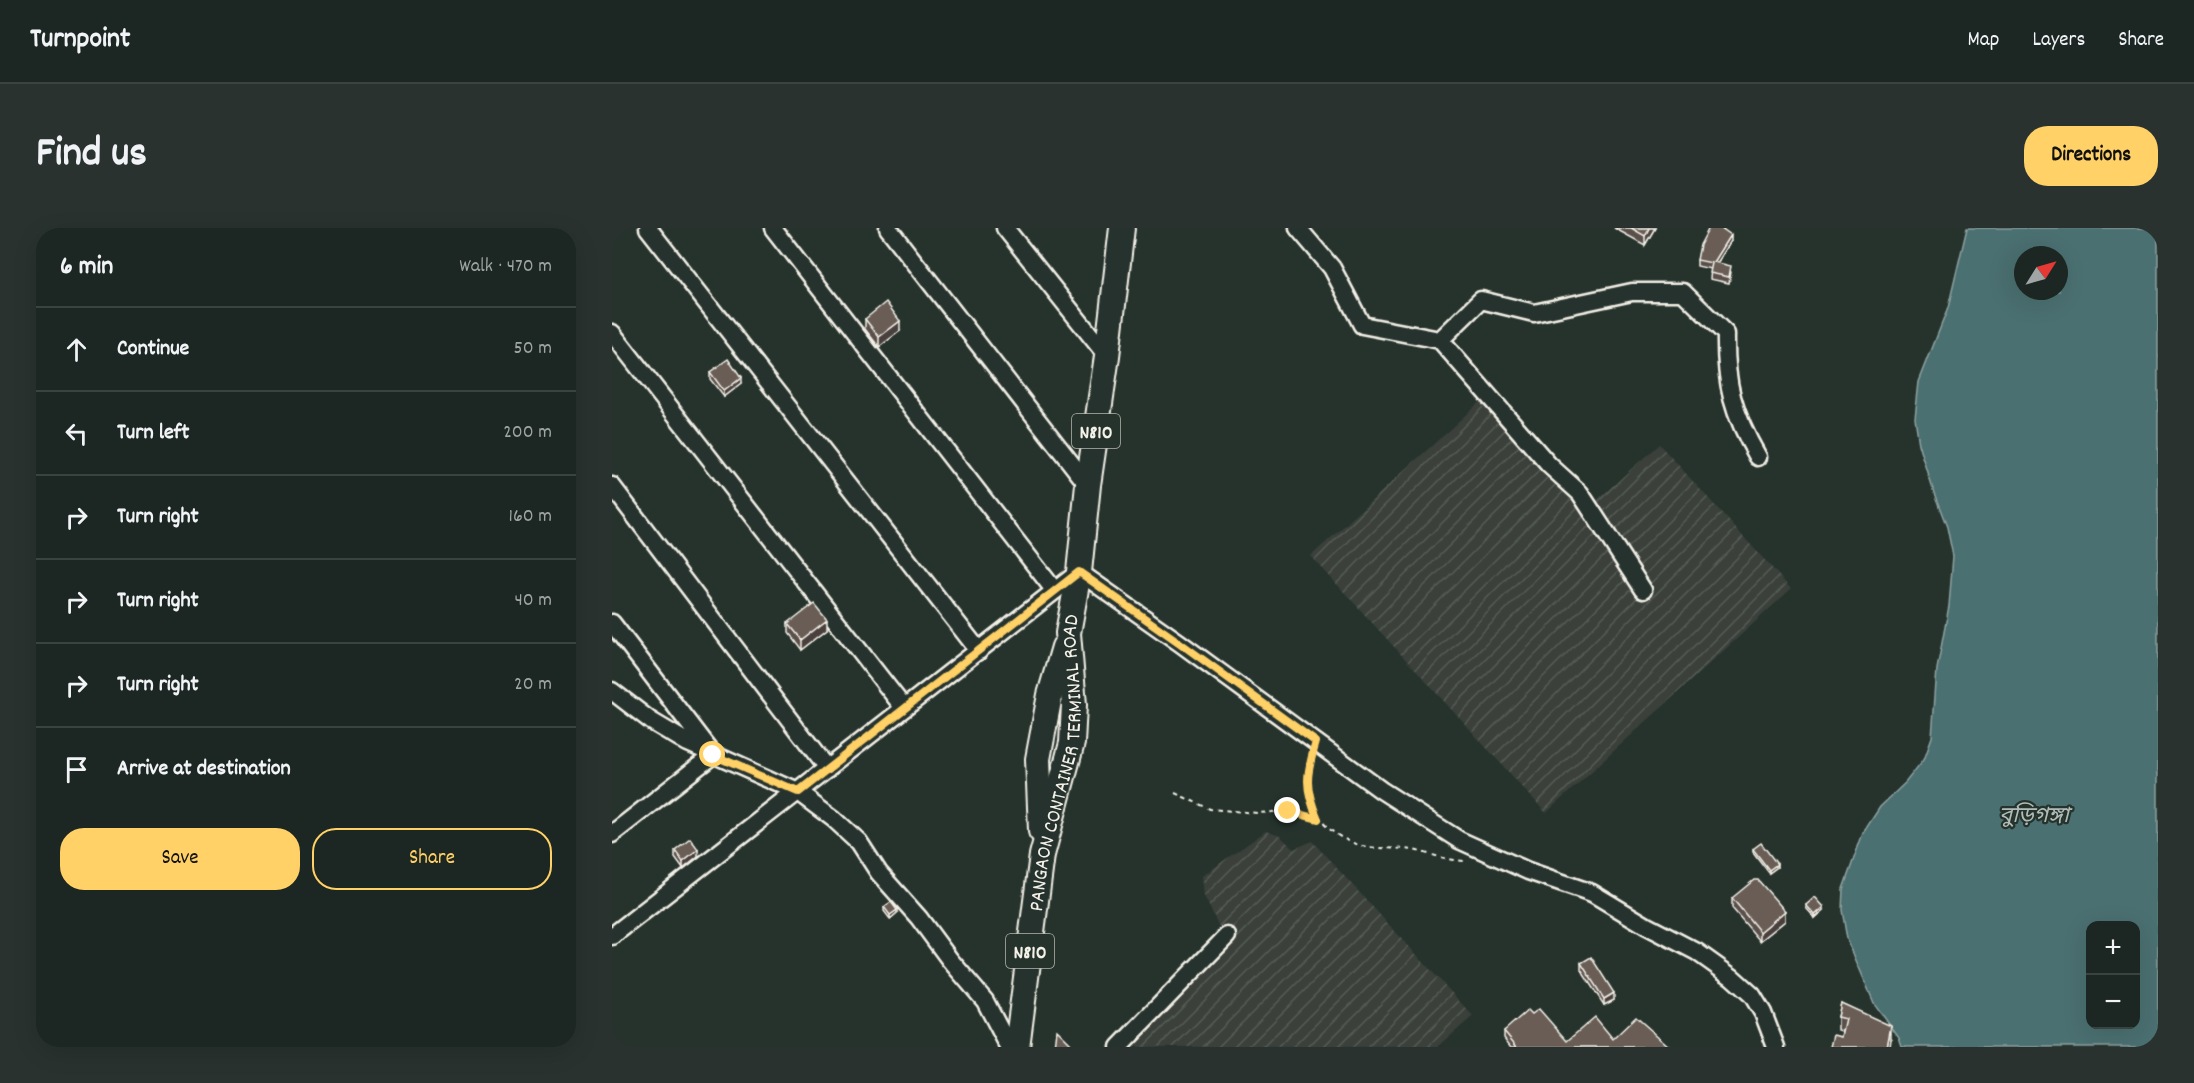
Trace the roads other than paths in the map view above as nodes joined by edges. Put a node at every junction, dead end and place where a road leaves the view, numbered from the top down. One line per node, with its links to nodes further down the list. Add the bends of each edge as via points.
1 (648, 228): 17 (street)
2 (773, 228): 15 (street)
3 (888, 228): 11 (street)
4 (1005, 228): 9 (street)
5 (1122, 228): 9 (highway, PANGAON CONTAINER TERMINAL ROAD / N810)
6 (1298, 228): 8 (street, via 1332,268 1362,325)
7 (612, 333): 19 (street)
8 (1440, 340): 10 (street, via 1481,300 1534,314 1632,292 1683,292 1726,334 1725,364 1732,399 1742,429); 14 (street, via 1549,465 1580,493)
9 (1107, 356): 11 (highway, PANGAON CONTAINER TERMINAL ROAD / N810)
10 (1758, 457)
11 (1088, 485): 13 (highway, PANGAON CONTAINER TERMINAL ROAD / N810)
12 (612, 486): 21 (street)
13 (1079, 572): 15 (street); 27 (highway, PANGAON CONTAINER TERMINAL ROAD / N810, via 1038,759 1042,855); 29 (street, via 1381,790 1459,840 1528,871 1592,893 1697,952 1752,995)
14 (1643, 590)
15 (1055, 591): 17 (street)
16 (612, 623): 20 (street)
17 (979, 651): 19 (street)
18 (612, 691): 20 (street, via 651,721)
19 (904, 708): 21 (street)
20 (713, 755): 22 (street); 23 (street)
21 (827, 769): 22 (street)
22 (798, 792): 24 (street); 26 (street, via 859,842 879,873 985,1001)
23 (613, 831)
24 (612, 936)
25 (1227, 936): 28 (street)
26 (1009, 1047)
27 (1017, 1047)
28 (1119, 1047)
29 (1776, 1047)

